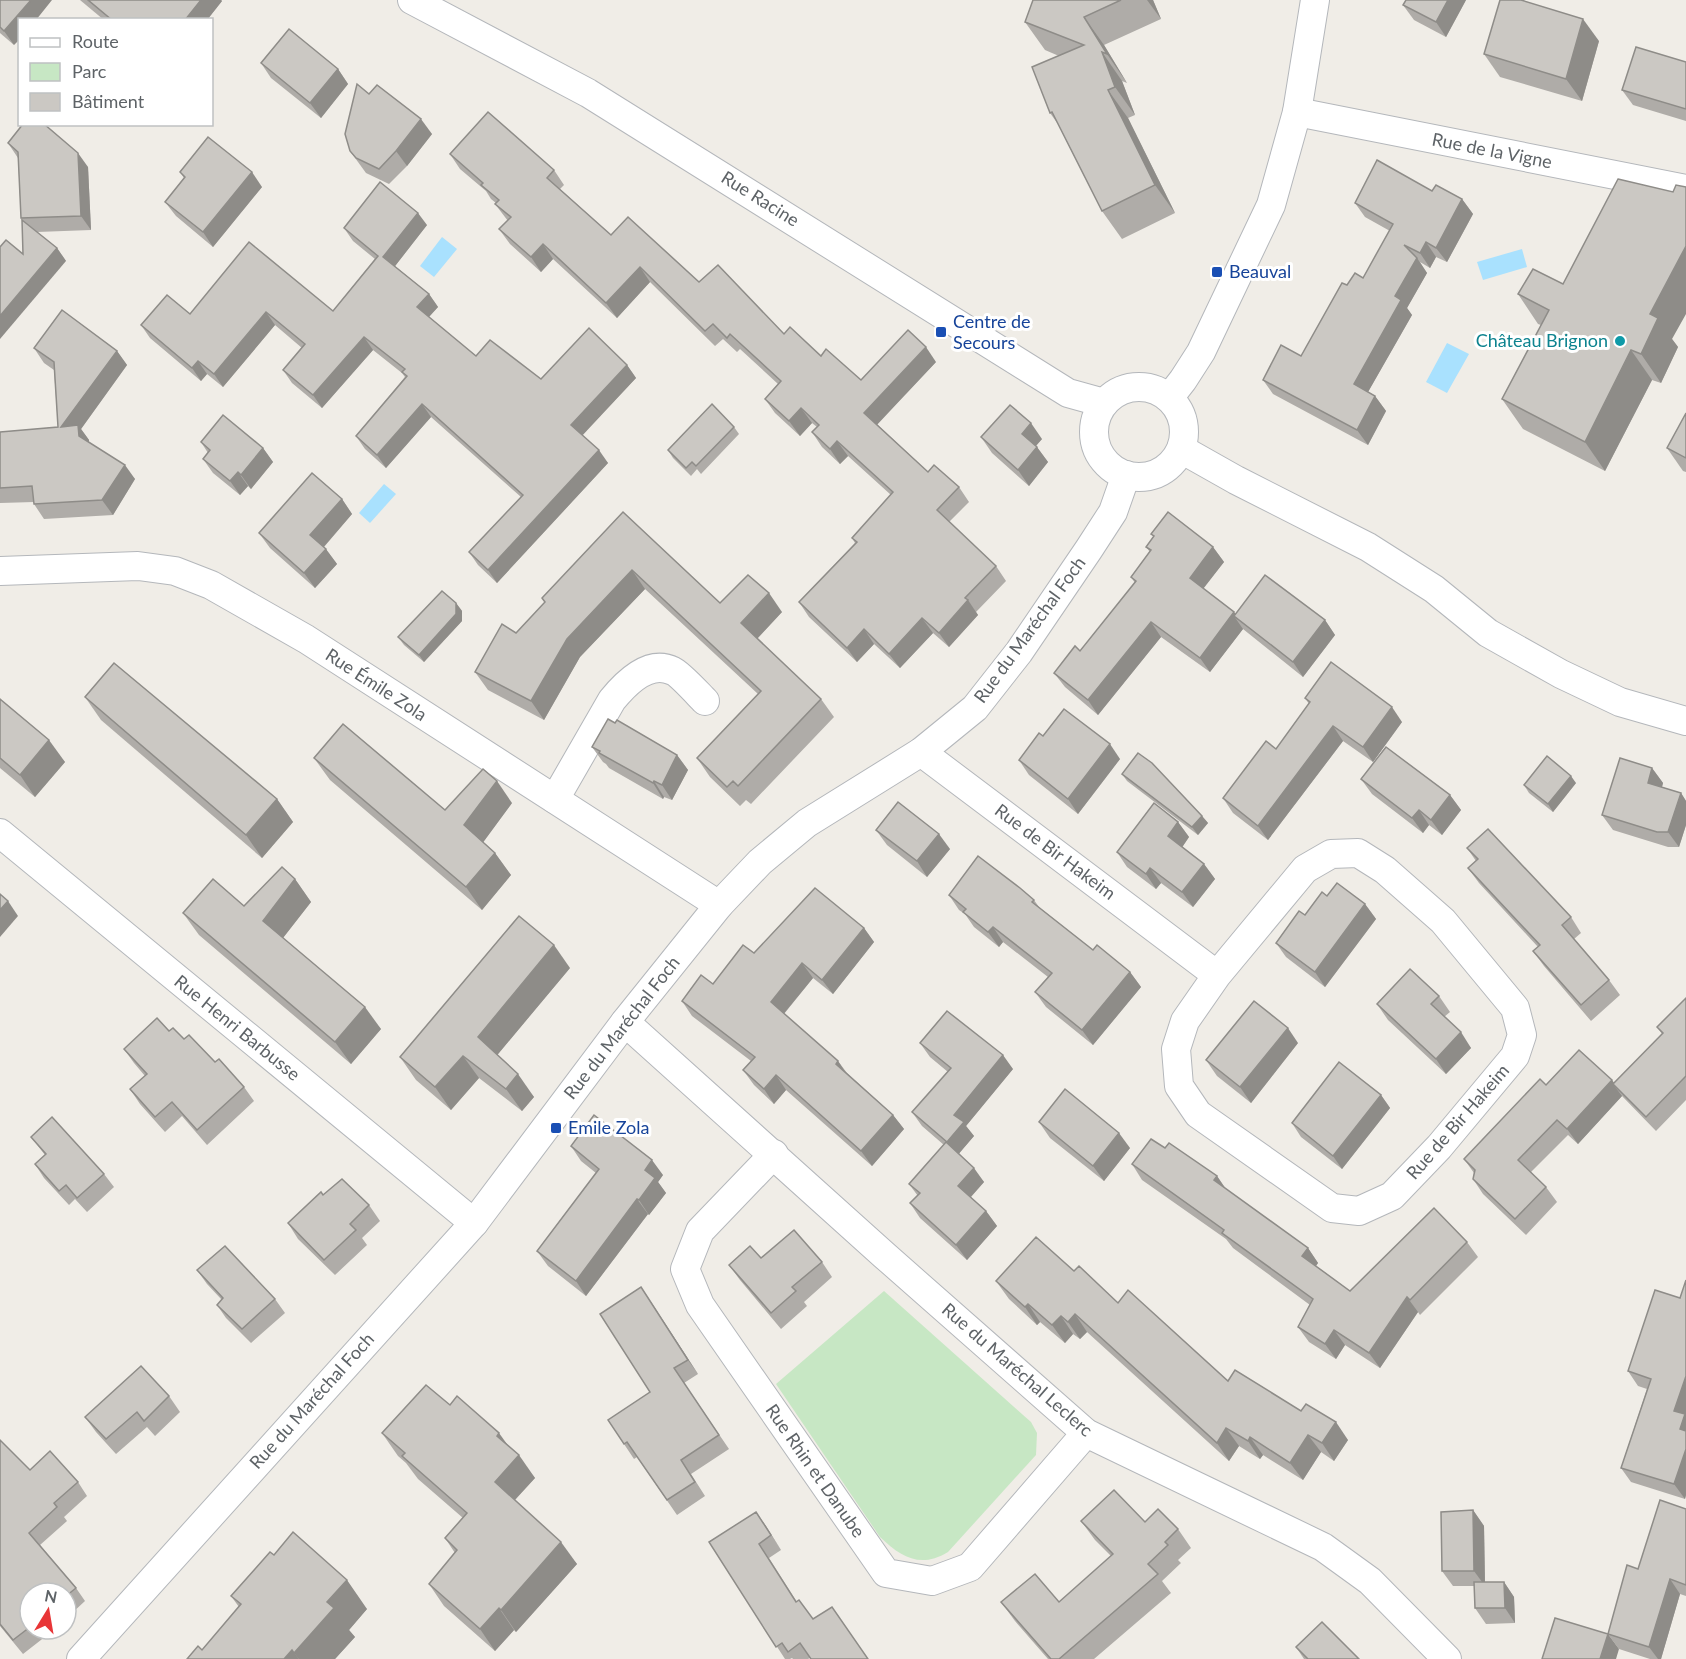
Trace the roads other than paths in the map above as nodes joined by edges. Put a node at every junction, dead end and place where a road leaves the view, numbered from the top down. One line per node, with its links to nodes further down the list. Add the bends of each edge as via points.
1 (412, 0): 6 (street, Rue Racine, via 588,93 1068,393)
2 (1315, 0): 3 (street)
3 (1298, 112): 4 (street, Rue de la Vigne); 5 (street, via 1271,205 1201,352)
4 (1686, 189)
5 (1169, 398): 6 (street, via 1157,390 1136,388 1115,393); 7 (street, via 1183,422)
6 (1104, 403): 8 (street, via 1094,430 1096,445 1102,458)
7 (1181, 449): 8 (street, via 1165,469 1139,477); 11 (street, via 1368,547 1434,589 1488,633 1561,674 1620,702)
8 (1126, 475): 12 (street, Rue du Maréchal Foch, via 1113,512 1019,652 975,708)
9 (0, 571): 13 (street, Rue Émile Zola, via 138,566 175,571 219,590 306,639)
10 (705, 701): 13 (street, via 673,671 655,668 640,674 612,700)
11 (1686, 720)
12 (921, 752): 15 (street, Rue du Maréchal Foch, via 807,823 760,862); 16 (street, Rue de Bir Hakeim)
13 (555, 799): 15 (street, Rue Émile Zola)
14 (0, 833): 19 (street, Rue Henri Barbusse)
15 (719, 905): 17 (street, Rue du Maréchal Foch)
16 (1217, 975): 16 (street, Rue de Bir Hakeim, via 1185,1021 1176,1049 1179,1086 1198,1114 1332,1208 1359,1211 1392,1196 1440,1147 1515,1056 1522,1035 1515,1008 1443,921 1385,870 1358,853 1331,854 1305,869)
17 (625, 1022): 18 (street, Rue du Maréchal Leclerc); 19 (street, Rue du Maréchal Foch)
18 (774, 1154): 20 (street, Rue du Maréchal Leclerc); 20 (street, Rue Rhin et Danube, via 700,1231 685,1269 700,1305 886,1573 932,1581 970,1567)
19 (474, 1223): 21 (street, Rue du Maréchal Foch)
20 (1086, 1433): 22 (street, Rue du Maréchal Leclerc, via 1323,1547 1370,1581)
21 (81, 1659)
22 (1447, 1659)

